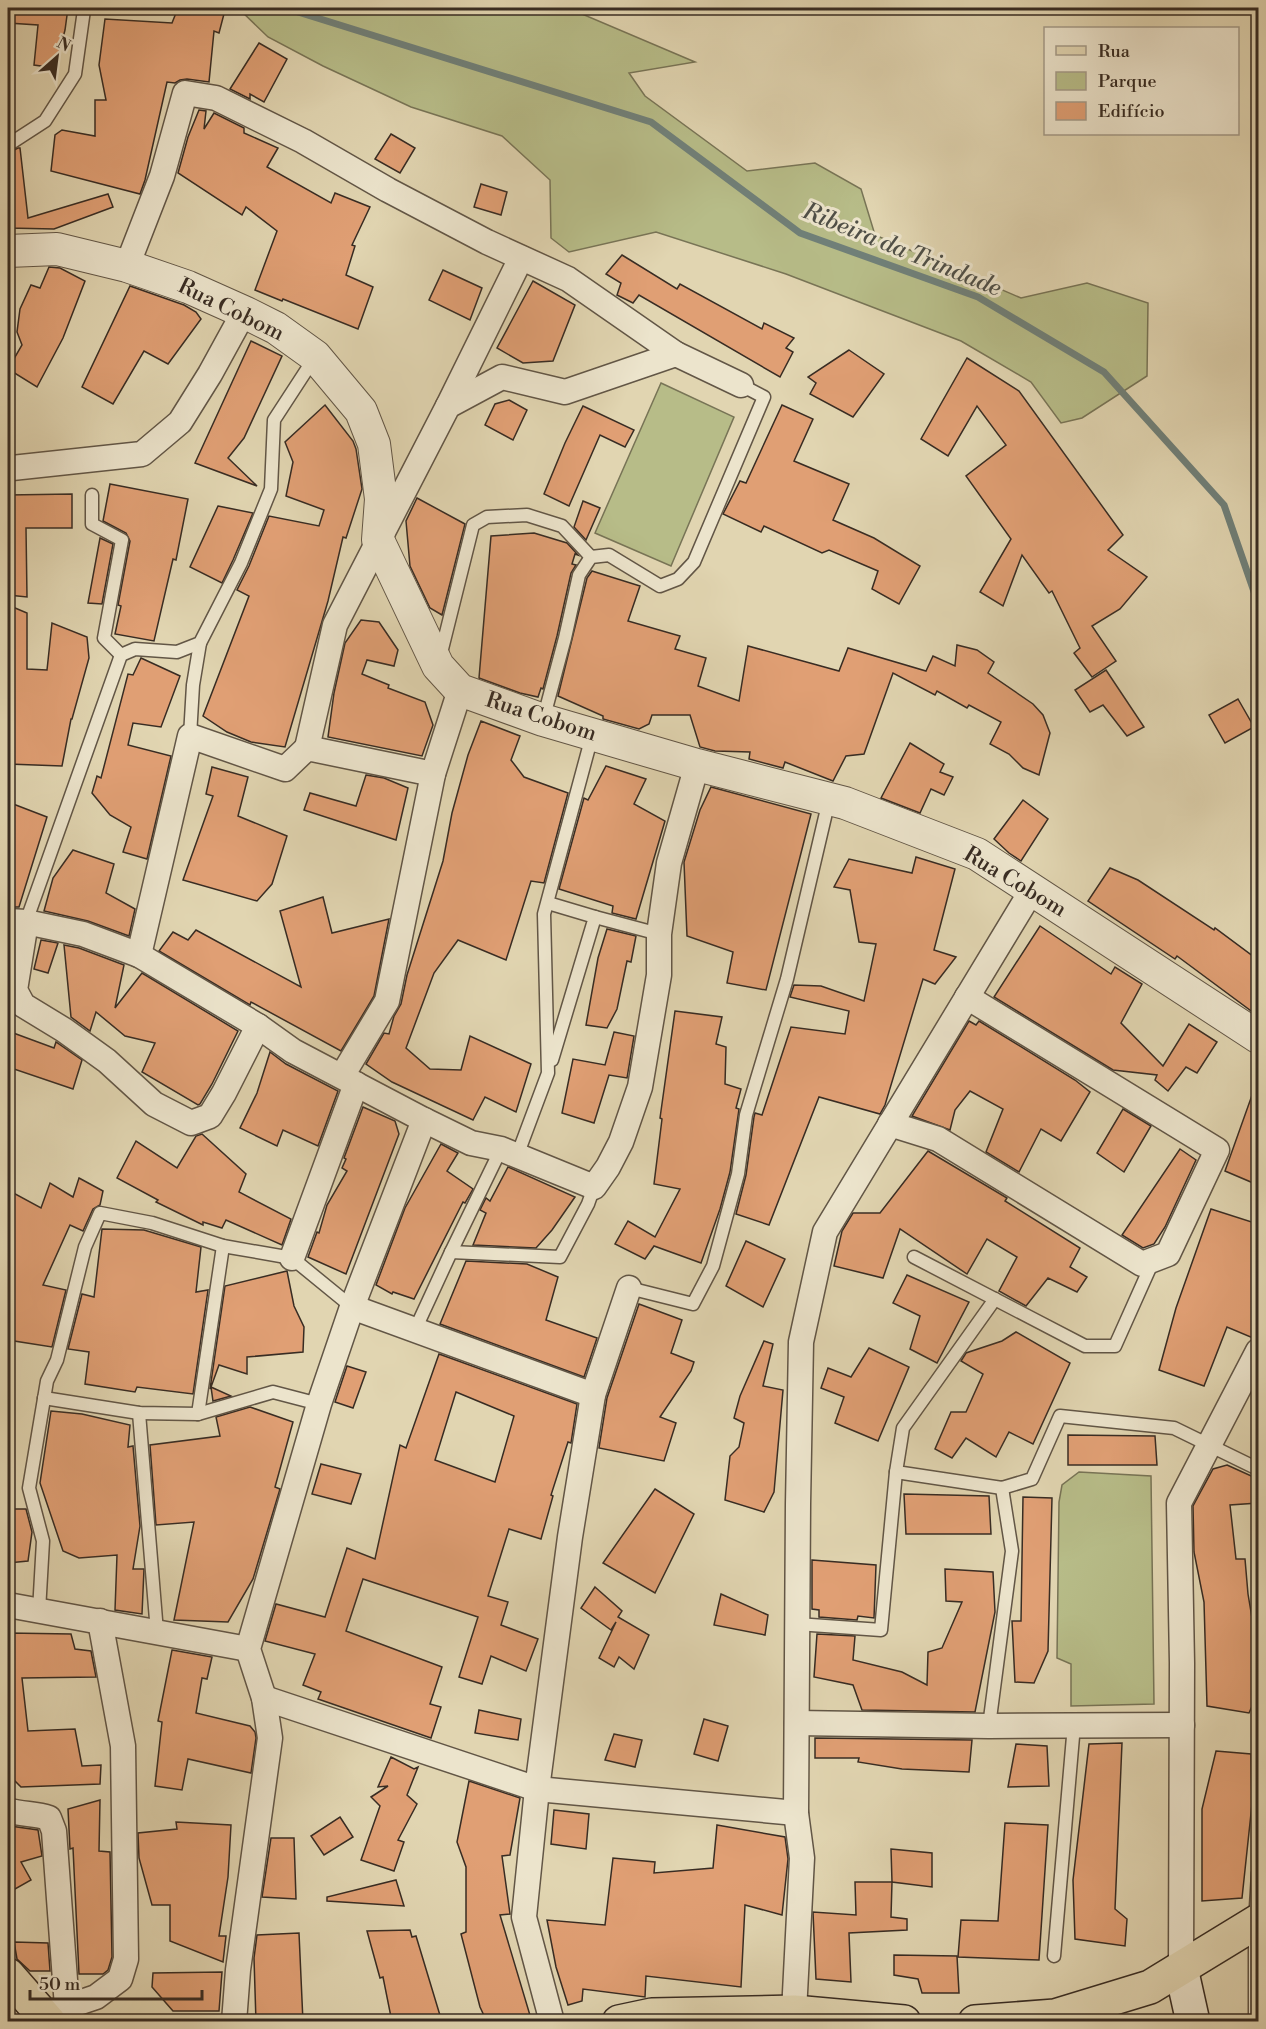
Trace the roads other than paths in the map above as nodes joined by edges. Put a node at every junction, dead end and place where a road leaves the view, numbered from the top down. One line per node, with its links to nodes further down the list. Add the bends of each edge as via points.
1 (84, 10): 2 (lane, via 75,74 45,121)
2 (8, 145)
3 (8, 250): 5 (street, Rua Cobom, via 57,249)
4 (521, 258): 5 (street, via 216,98 185,93 162,176); 7 (street, via 568,279); 10 (street)
5 (128, 266): 6 (street, Rua Cobom)
6 (244, 312): 8 (street, Rua Cobom, via 276,328); 11 (street, via 180,422 142,454)
7 (676, 354): 9 (street); 10 (street, via 565,392 502,377)
8 (315, 356): 13 (street, Rua Cobom, via 361,411 374,444 381,499); 15 (lane, via 274,420 271,489 241,563)
9 (741, 385): 14 (lane, via 764,397 694,562 678,579 660,586 609,555)
10 (448, 406): 13 (street)
11 (8, 470)
12 (92, 495): 16 (lane, via 92,524 122,540 104,638)
13 (378, 540): 17 (street, Rua Cobom); 22 (street, via 334,625)
14 (591, 557): 17 (lane, via 562,526 527,515 487,517 473,525); 19 (lane, via 579,575)
15 (200, 643): 16 (lane, via 177,652 135,649); 21 (lane)
16 (121, 655): 29 (lane)
17 (438, 666): 18 (street, Rua Cobom)
18 (460, 690): 19 (street, Rua Cobom); 24 (street)
19 (543, 720): 20 (street, Rua Cobom)
20 (592, 735): 23 (street, Rua Cobom); 27 (lane)
21 (190, 736): 22 (street, via 285,769); 31 (street)
22 (307, 748): 24 (street)
23 (697, 765): 25 (street, Rua Cobom); 30 (street, via 669,863)
24 (433, 774): 36 (street, via 387,1000)
25 (829, 798): 26 (street, Rua Cobom, via 976,854); 46 (lane, via 787,979 746,1115 738,1174 713,1266 693,1304)
26 (1032, 890): 32 (street); 34 (street, Rua Cobom)
27 (548, 903): 28 (lane); 35 (lane, via 544,914)
28 (595, 917): 30 (lane); 35 (lane)
29 (17, 922): 31 (street, via 83,934); 33 (street, via 15,990 23,1005 107,1061 154,1104 191,1123 210,1116)
30 (659, 934): 40 (street, via 659,975 640,1087 621,1142)
31 (139, 955): 33 (street)
32 (967, 997): 38 (street); 45 (street, via 1217,1150 1168,1254)
33 (258, 1026): 36 (street, via 292,1051)
34 (1258, 1037)
35 (548, 1073): 39 (lane)
36 (349, 1080): 37 (street); 44 (street)
37 (424, 1120): 39 (street, via 471,1143); 48 (street)
38 (890, 1124): 45 (street, via 938,1139 1142,1264); 63 (street, via 825,1232 801,1342)
39 (509, 1153): 40 (street); 42 (lane)
40 (594, 1187): 42 (lane, via 560,1257)
41 (224, 1246): 44 (lane); 52 (lane, via 152,1223 100,1213 85,1247); 55 (lane)
42 (452, 1252): 49 (lane)
43 (914, 1257): 47 (lane)
44 (292, 1258): 48 (lane)
45 (1154, 1260): 47 (lane, via 1115,1346 1085,1346)
46 (629, 1288): 51 (street)
47 (994, 1299): 58 (lane, via 903,1428)
48 (352, 1307): 49 (street); 53 (street)
49 (415, 1330): 51 (street)
50 (1258, 1351): 56 (street)
51 (593, 1395): 71 (street)
52 (44, 1398): 54 (lane); 61 (lane, via 29,1488 43,1541)
53 (319, 1404): 55 (lane, via 273,1392); 65 (street)
54 (139, 1413): 55 (lane); 64 (lane)
55 (198, 1414)
56 (1210, 1444): 57 (lane); 59 (lane, via 1174,1428 1060,1416 1032,1479); 69 (street, via 1179,1503)
57 (1258, 1469)
58 (896, 1472): 59 (lane); 63 (lane, via 881,1630)
59 (1002, 1488): 70 (lane, via 1012,1551)
60 (8, 1605): 61 (street)
61 (39, 1611): 62 (street)
62 (100, 1622): 64 (street); 79 (street, via 123,1746 126,1959 120,1979 96,1997)
63 (797, 1624): 67 (street)
64 (157, 1632): 65 (street)
65 (248, 1649): 66 (street)
66 (264, 1698): 71 (street); 82 (street, via 270,1738)
67 (797, 1723): 70 (street); 73 (street)
68 (1074, 1725): 69 (street); 70 (street); 76 (lane)
69 (1182, 1725): 77 (street)
70 (989, 1726)
71 (537, 1789): 73 (street); 83 (street, via 524,1917)
72 (8, 1810): 79 (street, via 49,1818 54,1831)
73 (796, 1813): 80 (street, via 802,1858)
74 (1258, 1873): 75 (lane)
75 (1257, 1922): 77 (main road); 88 (lane)
76 (1054, 1956)
77 (1181, 1968): 81 (main road, via 1150,1987 1055,2016); 87 (main road)
78 (8, 1975): 79 (main road)
79 (53, 2015)
80 (793, 2017): 84 (main road, via 652,2015); 85 (main road)
81 (1012, 2020): 86 (main road)
82 (234, 2022)
83 (552, 2022)
84 (620, 2022)
85 (904, 2022)
86 (975, 2022)
87 (1193, 2022)
88 (1255, 2022)

